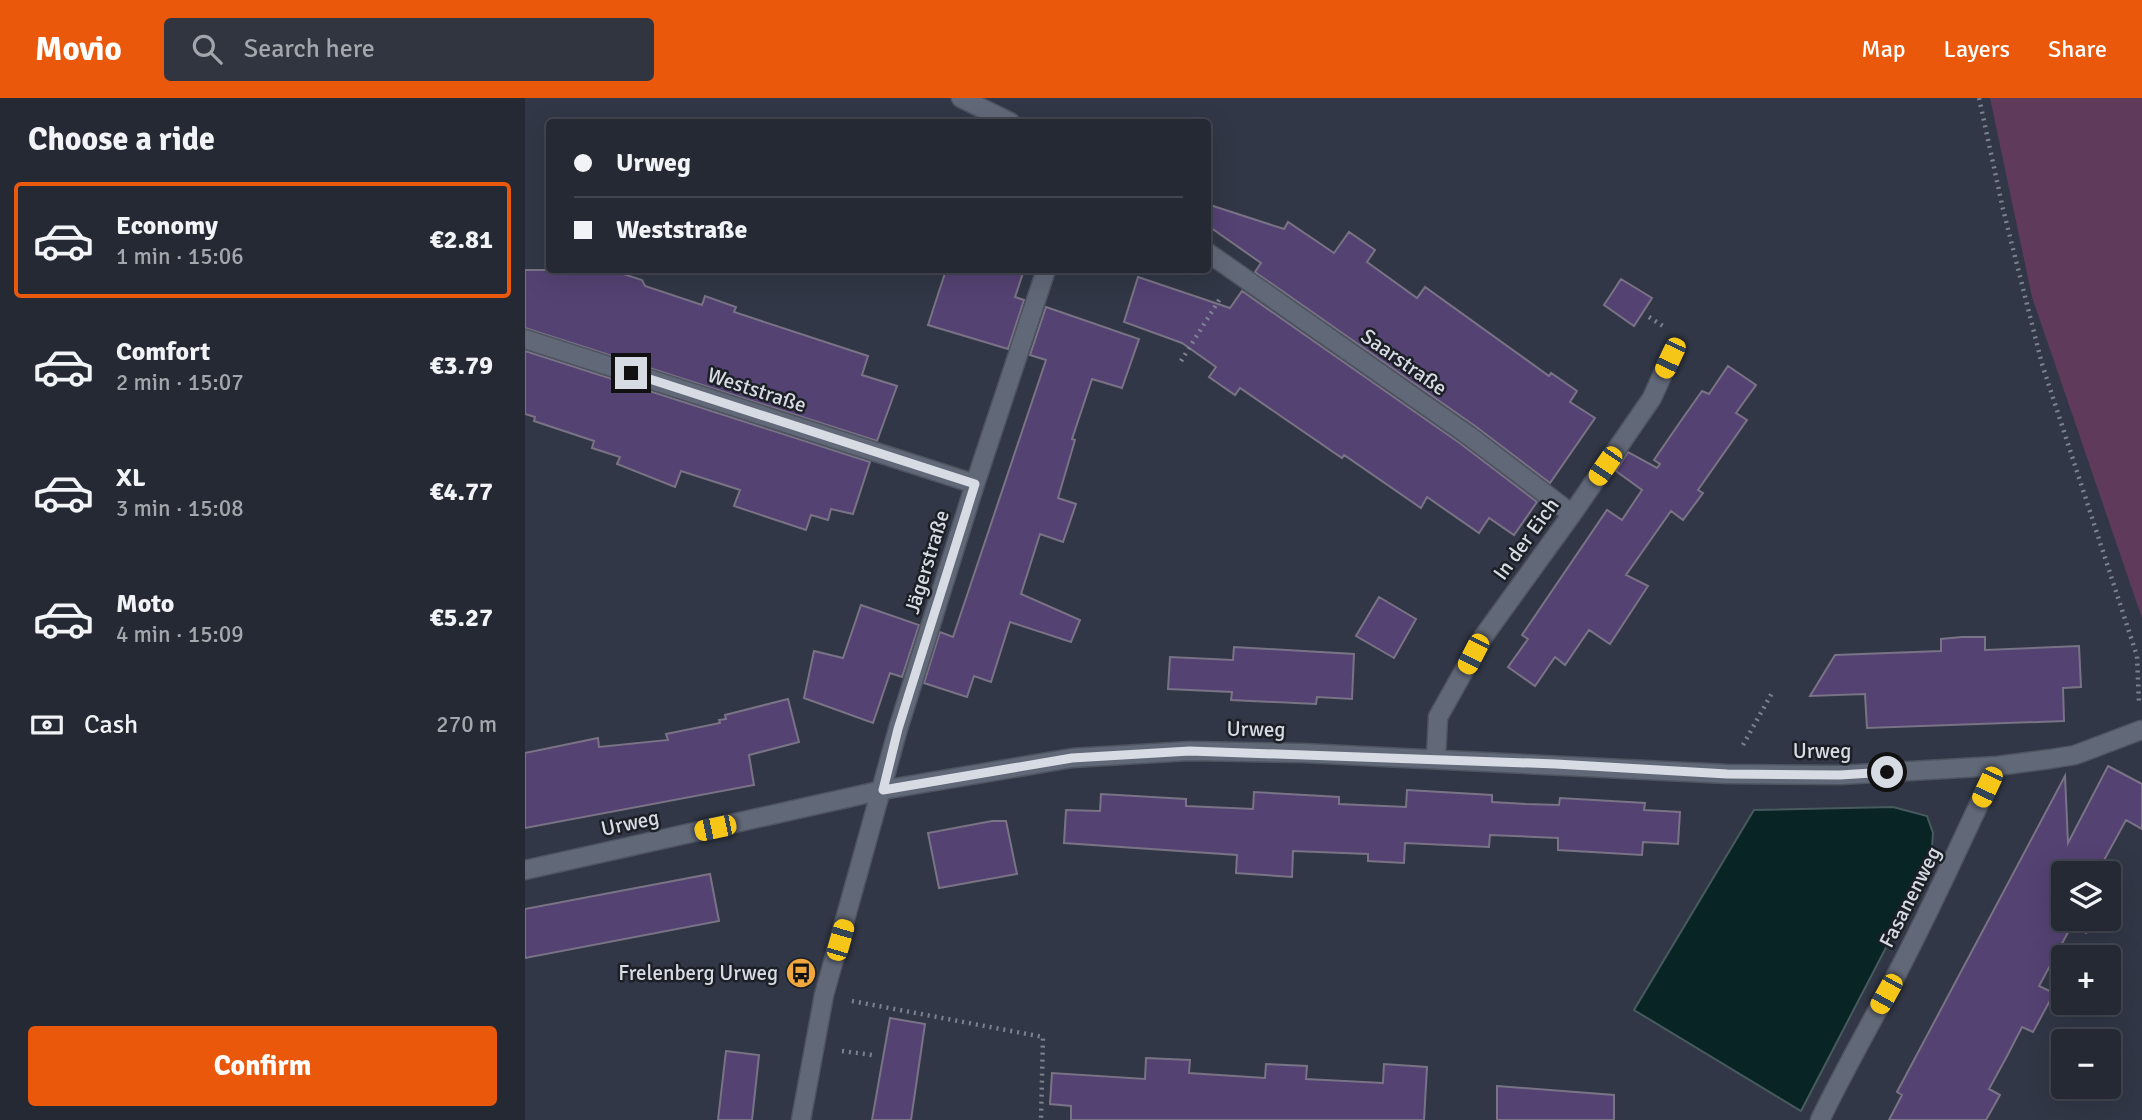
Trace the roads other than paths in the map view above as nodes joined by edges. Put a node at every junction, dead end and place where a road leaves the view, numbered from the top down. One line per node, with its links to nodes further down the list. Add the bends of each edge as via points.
1 (961, 98): 2 (street)
2 (1004, 119)
3 (1211, 255): 8 (street, Saarstraße)
4 (1045, 273): 7 (street, Jägerstraße)
5 (525, 339): 7 (street, Weststraße)
6 (1672, 353): 8 (street, In der Eich, via 1651,398)
7 (975, 484): 12 (street, Jägerstraße)
8 (1572, 514): 10 (street, In der Eich, via 1483,637 1438,718)
9 (2141, 730): 11 (street, Urweg, via 2075,755)
10 (1436, 758): 11 (street, Urweg, via 1727,774 1840,775); 12 (street, Urweg, via 1190,751 1072,758)
11 (1997, 766): 15 (street, Fasanenweg, via 1908,953)
12 (883, 790): 13 (street, Urweg); 14 (street, Jägerstraße, via 824,995)
13 (525, 870)
14 (801, 1120)
15 (1820, 1120)

